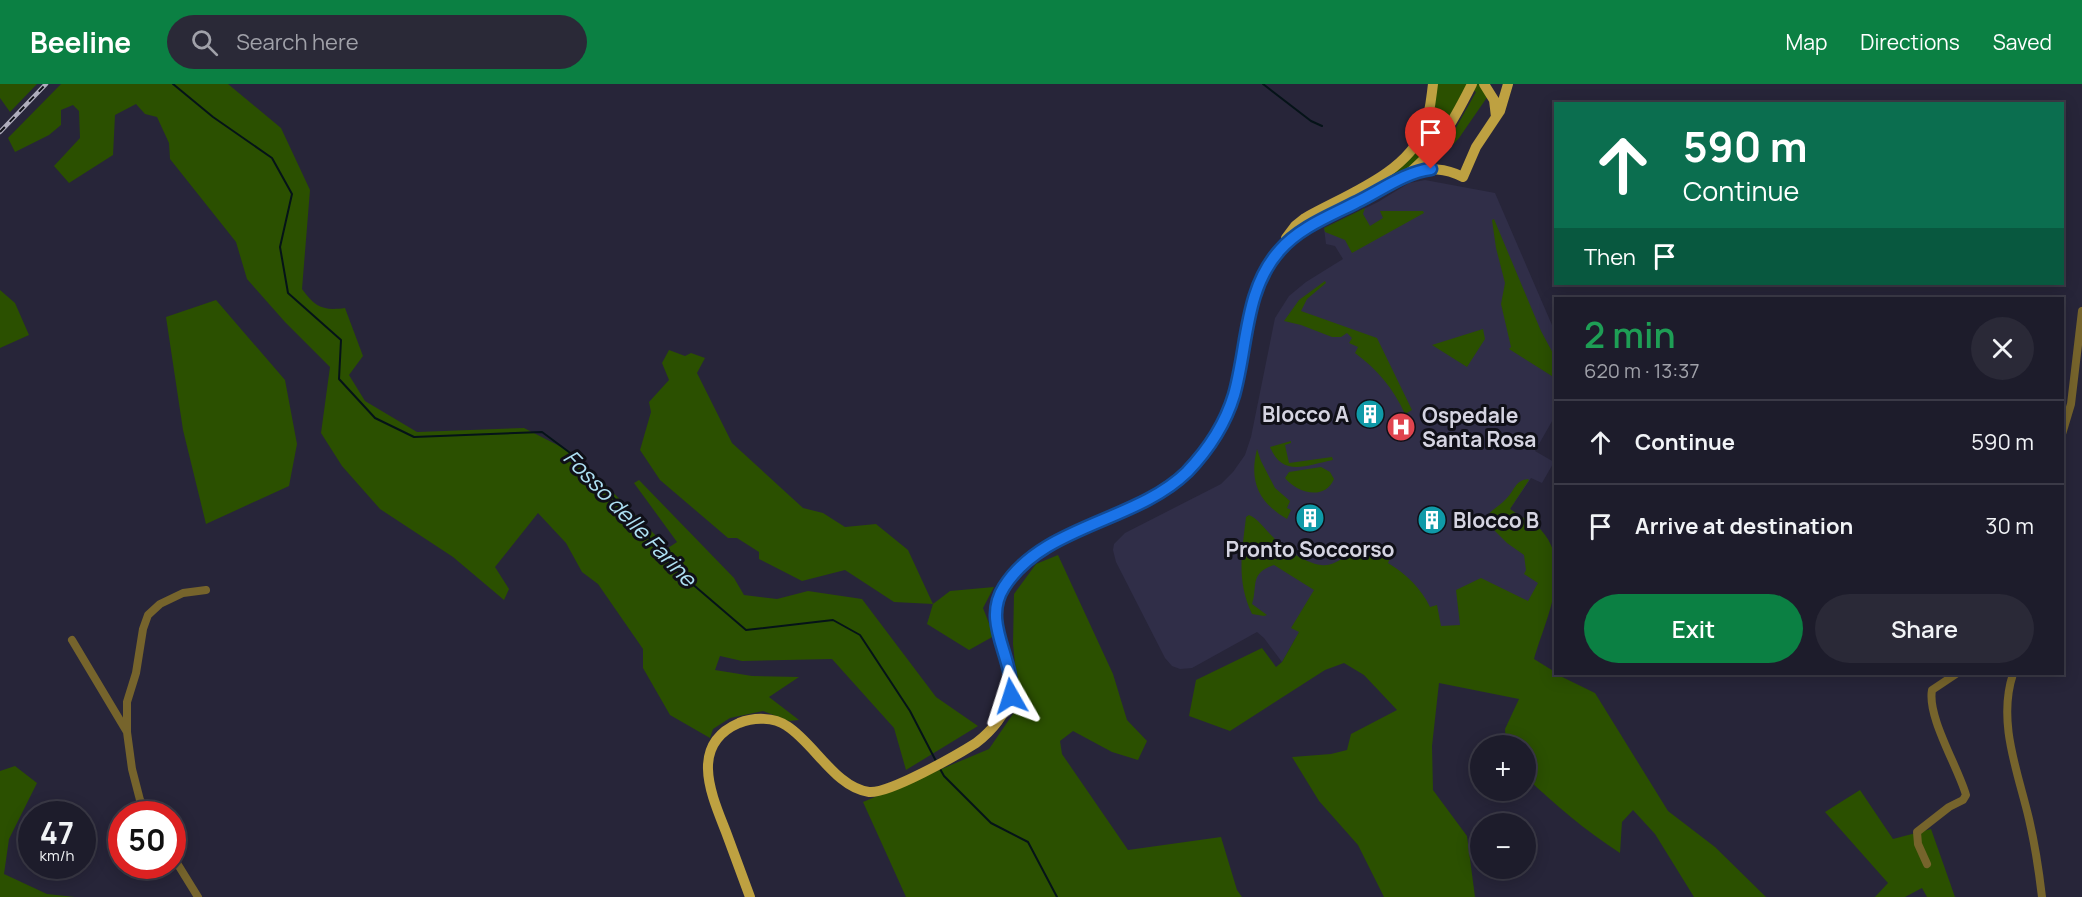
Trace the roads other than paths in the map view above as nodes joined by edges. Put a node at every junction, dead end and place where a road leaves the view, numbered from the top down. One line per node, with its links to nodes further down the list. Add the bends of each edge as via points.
1 (1433, 84): 8 (main road, via 1424,129 1412,149 1381,177 1299,223)
2 (1484, 84): 6 (main road, via 1494,100)
3 (1491, 84): 4 (main road)
4 (1506, 85): 6 (main road)
5 (1471, 86): 7 (main road, via 1440,140)
6 (1496, 119): 7 (main road, via 1476,147 1463,177 1436,168)
7 (1401, 179): 8 (main road, via 1307,227)
8 (1280, 249): 20 (main road, via 1255,294 1226,418 1197,461 1158,494 1046,548 1028,560 1004,587 998,600 996,623 1010,673 1011,696 996,724 978,742 877,792 860,790 841,779 785,724 750,719 718,738 708,764 708,780)
9 (2082, 310): 10 (street, via 2071,404)
10 (2064, 427)
11 (206, 590): 15 (street, via 183,593 148,615 127,702)
12 (72, 640): 15 (street)
13 (1954, 675): 17 (street, via 1932,690 1931,698 1936,721 1966,795 1917,832)
14 (2013, 675): 21 (street, via 2006,705 2008,730)
15 (127, 732): 16 (street)
16 (141, 801)
17 (1927, 864)
18 (186, 878): 19 (street)
19 (198, 897)
20 (750, 897)
21 (2042, 897)

